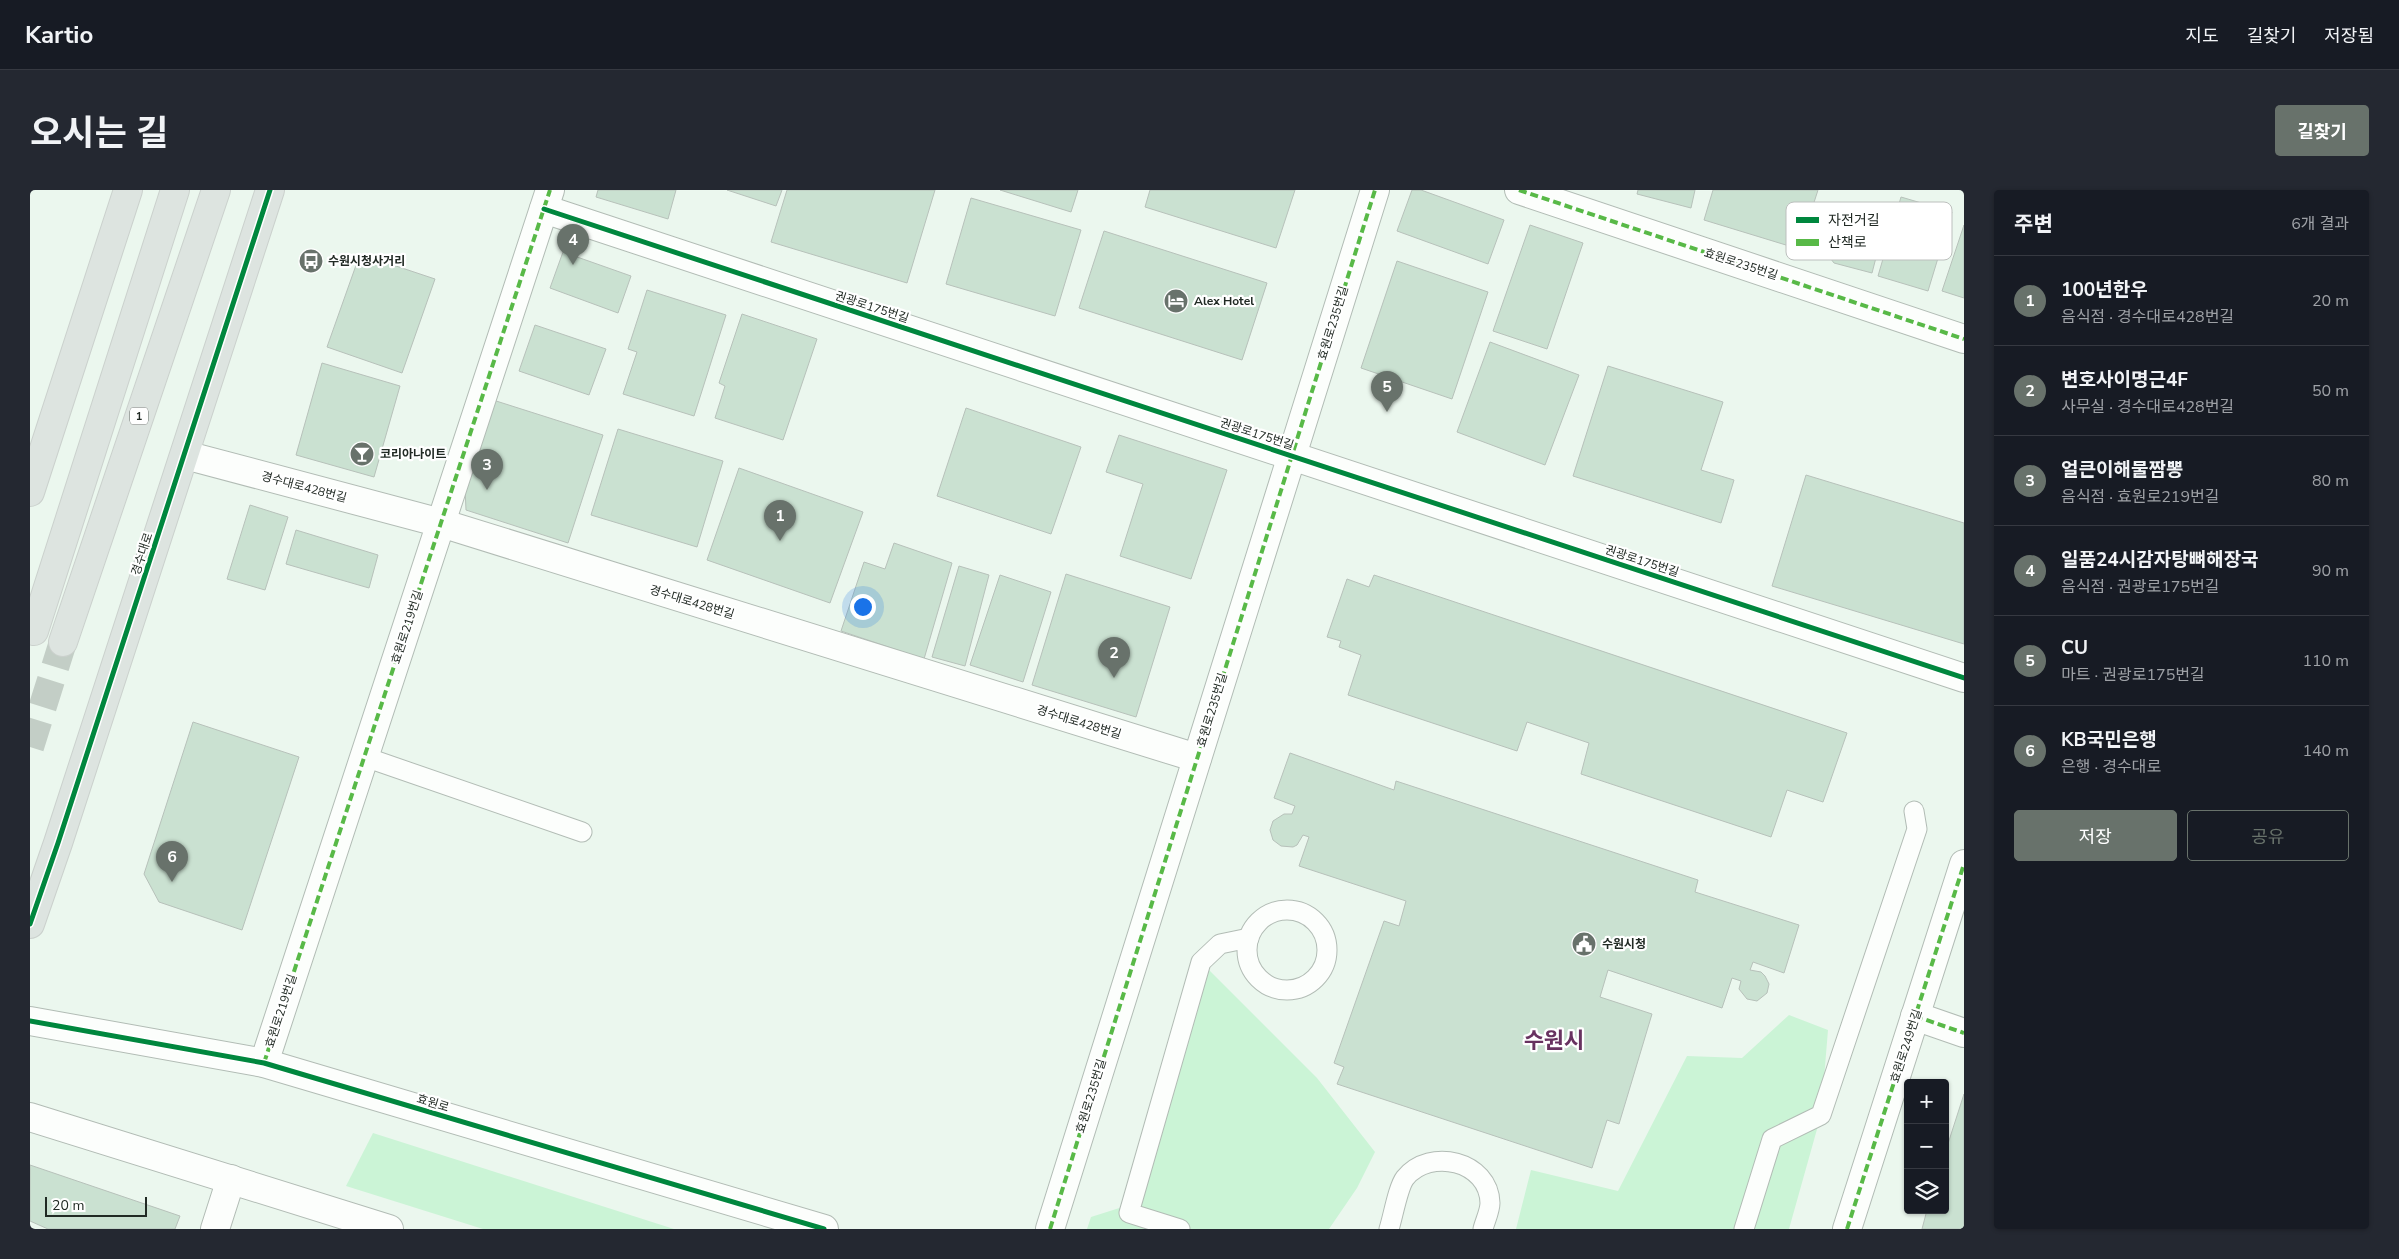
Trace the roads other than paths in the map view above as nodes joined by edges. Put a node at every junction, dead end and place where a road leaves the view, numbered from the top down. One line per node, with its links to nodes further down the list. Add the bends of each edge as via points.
1 (128, 190): 11 (main road)
2 (175, 190): 13 (main road)
3 (216, 190): 14 (main road, 1)
4 (270, 190): 9 (main road, 경수대로)
5 (1375, 190): 10 (street, 효원로235번길)
6 (1519, 190): 8 (street, 효원로235번길)
7 (547, 200): 10 (street, 권광로175번길); 12 (street, 효원로219번길)
8 (1964, 339)
9 (185, 455): 12 (street, 경수대로428번길); 21 (main road, 경수대로)
10 (1292, 456): 15 (street, 권광로175번길); 17 (street, 효원로235번길)
11 (30, 492)
12 (441, 523): 16 (street, 효원로219번길); 17 (street, 경수대로428번길)
13 (34, 631)
14 (63, 642)
15 (1964, 678)
16 (364, 757): 19 (lane); 26 (street, 효원로219번길)
17 (1197, 758): 32 (street, 효원로235번길)
18 (1914, 811): 36 (lane, via 1917,829 1821,1114 1772,1139)
19 (582, 832)
20 (1964, 864): 23 (street, 효원로249번길)
21 (30, 924)
22 (1249, 938): 22 (lane, via 1258,922 1268,914 1294,910 1316,921 1327,944 1327,957 1323,969 1308,983 1289,990 1275,988 1253,972 1248,959); 33 (lane, via 1220,944 1201,962 1129,1213)
23 (1915, 1016): 25 (street); 37 (street, 효원로249번길)
24 (30, 1021): 26 (street, 효원로)
25 (1964, 1033)
26 (264, 1063): 31 (street, 효원로)
27 (30, 1118): 28 (street)
28 (231, 1179): 29 (street); 30 (street)
29 (215, 1229)
30 (389, 1229)
31 (824, 1229)
32 (1050, 1229)
33 (1180, 1229)
34 (1390, 1229): 35 (lane, via 1404,1179 1419,1167 1450,1161 1469,1167 1486,1190 1490,1204)
35 (1483, 1229)
36 (1744, 1229)
37 (1848, 1229)

